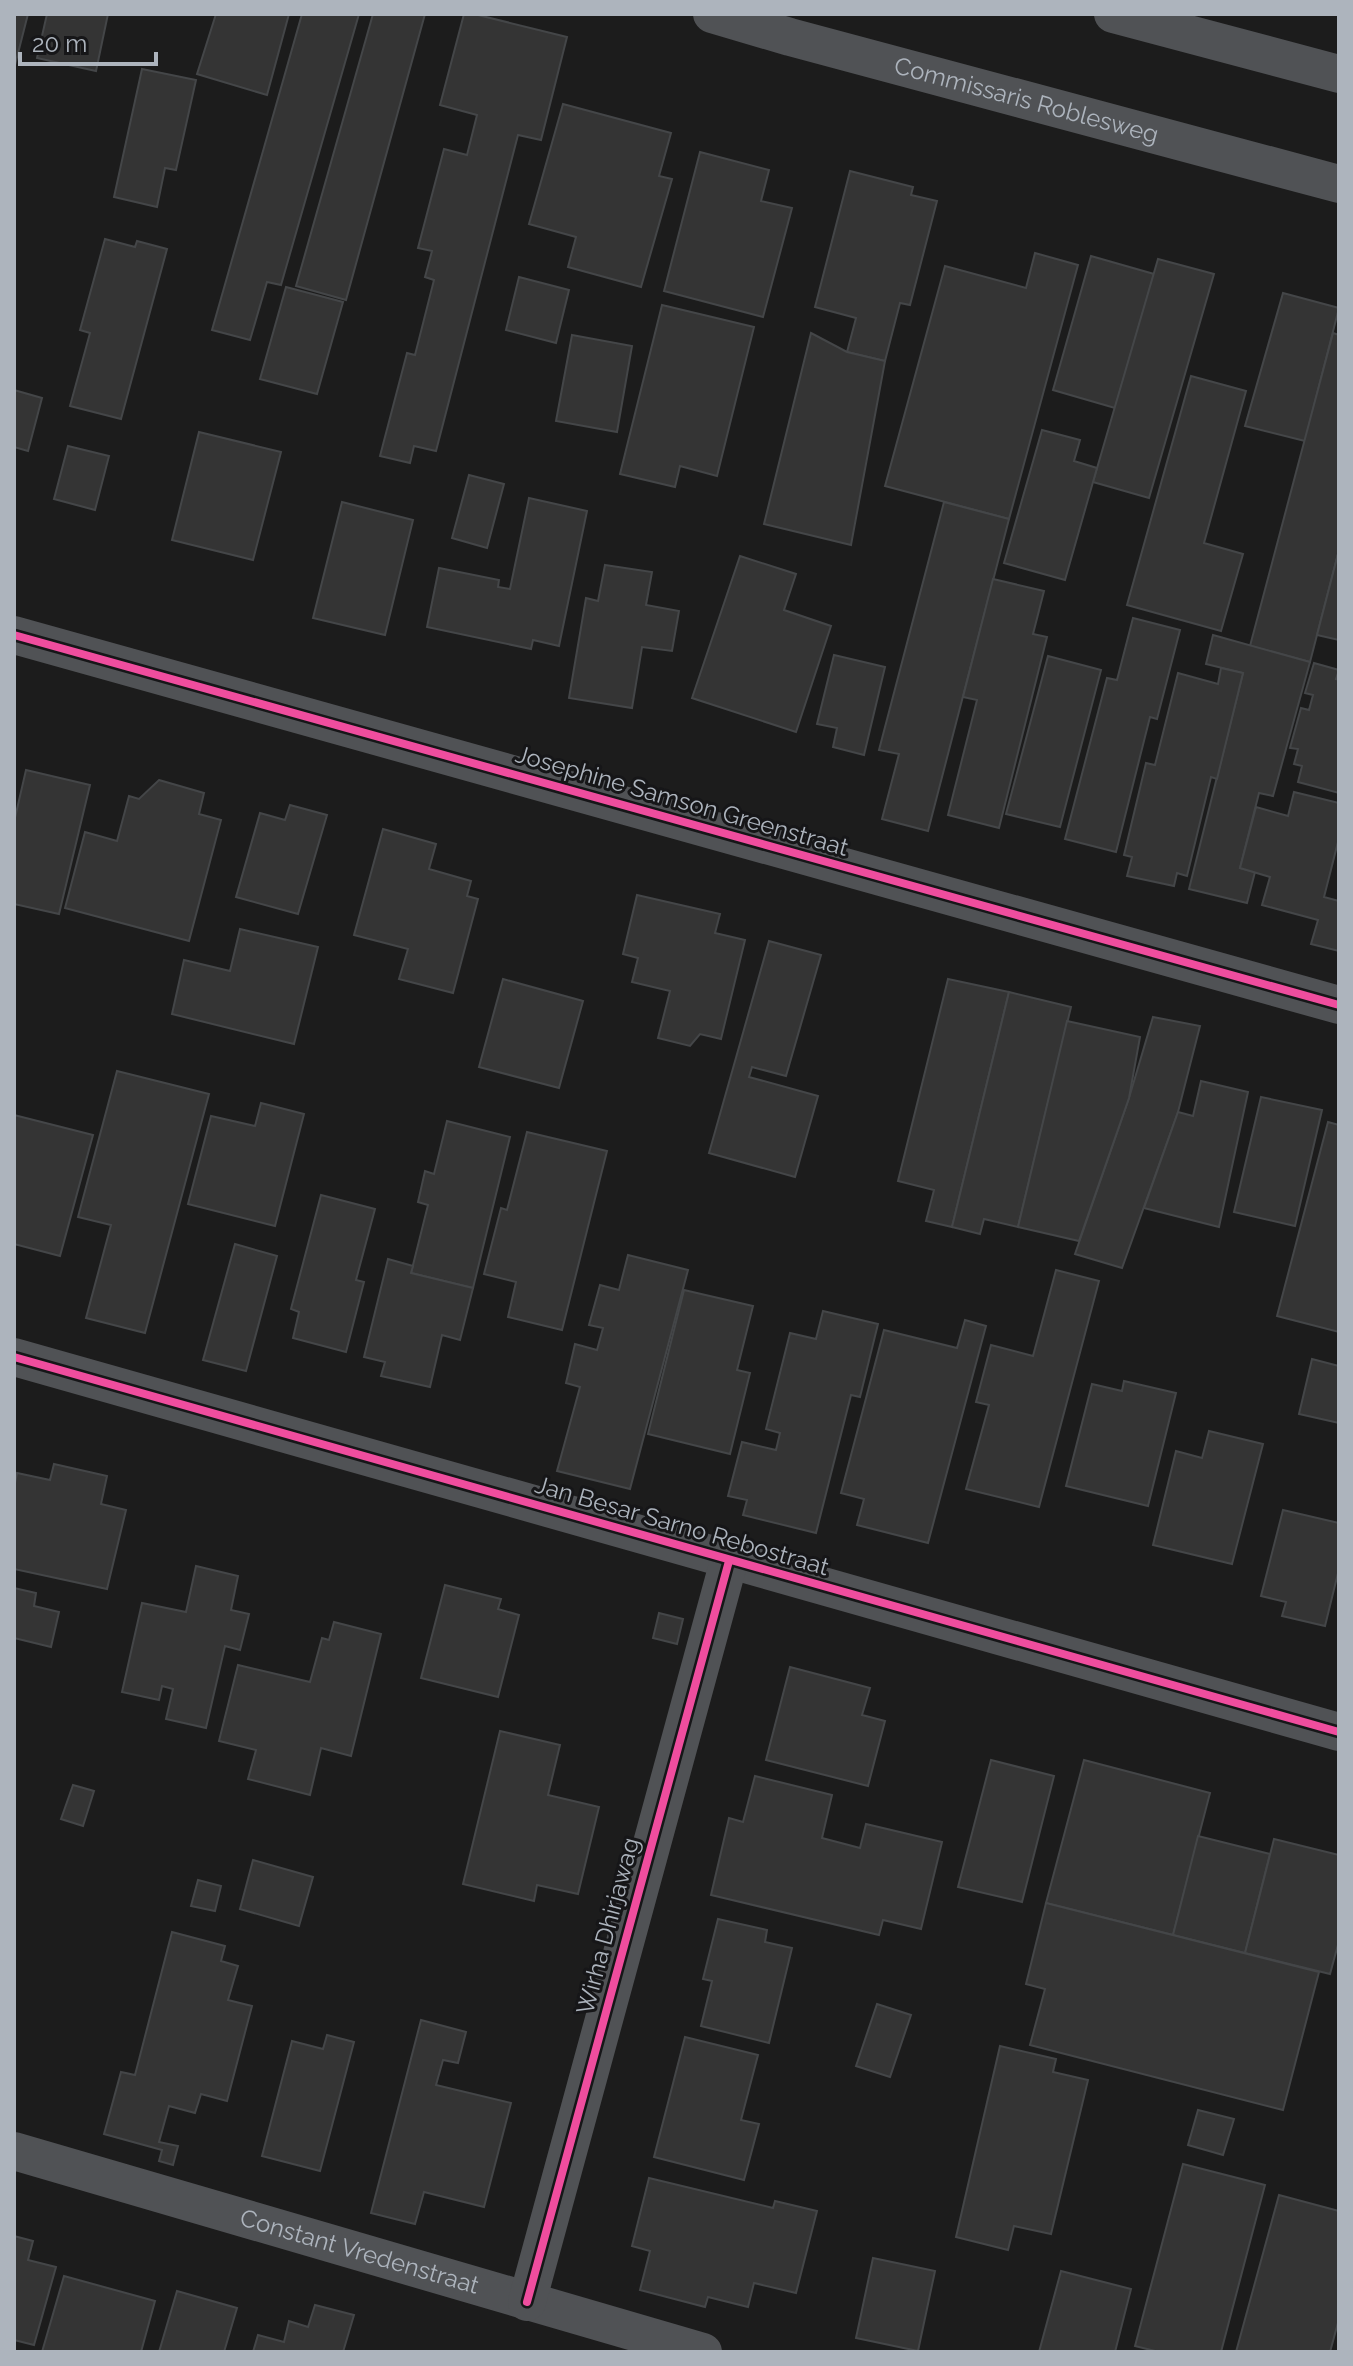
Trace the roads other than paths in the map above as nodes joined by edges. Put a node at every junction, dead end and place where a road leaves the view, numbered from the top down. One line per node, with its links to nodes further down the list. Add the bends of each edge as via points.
1 (712, 14): 4 (street, Commissaris Roblesweg)
2 (1113, 14): 3 (street)
3 (1339, 74)
4 (1339, 184)
5 (14, 635): 6 (street, Josephine Samson Greenstraat)
6 (1339, 1005)
7 (14, 1357): 8 (street, Jan Besar Sarno Rebostraat)
8 (729, 1561): 9 (street, Jan Besar Sarno Rebostraat); 11 (street, Wirha Dhirjawag)
9 (1339, 1732)
10 (14, 2151): 11 (street, Constant Vredenstraat)
11 (527, 2302): 12 (street, Constant Vredenstraat)
12 (703, 2352)

